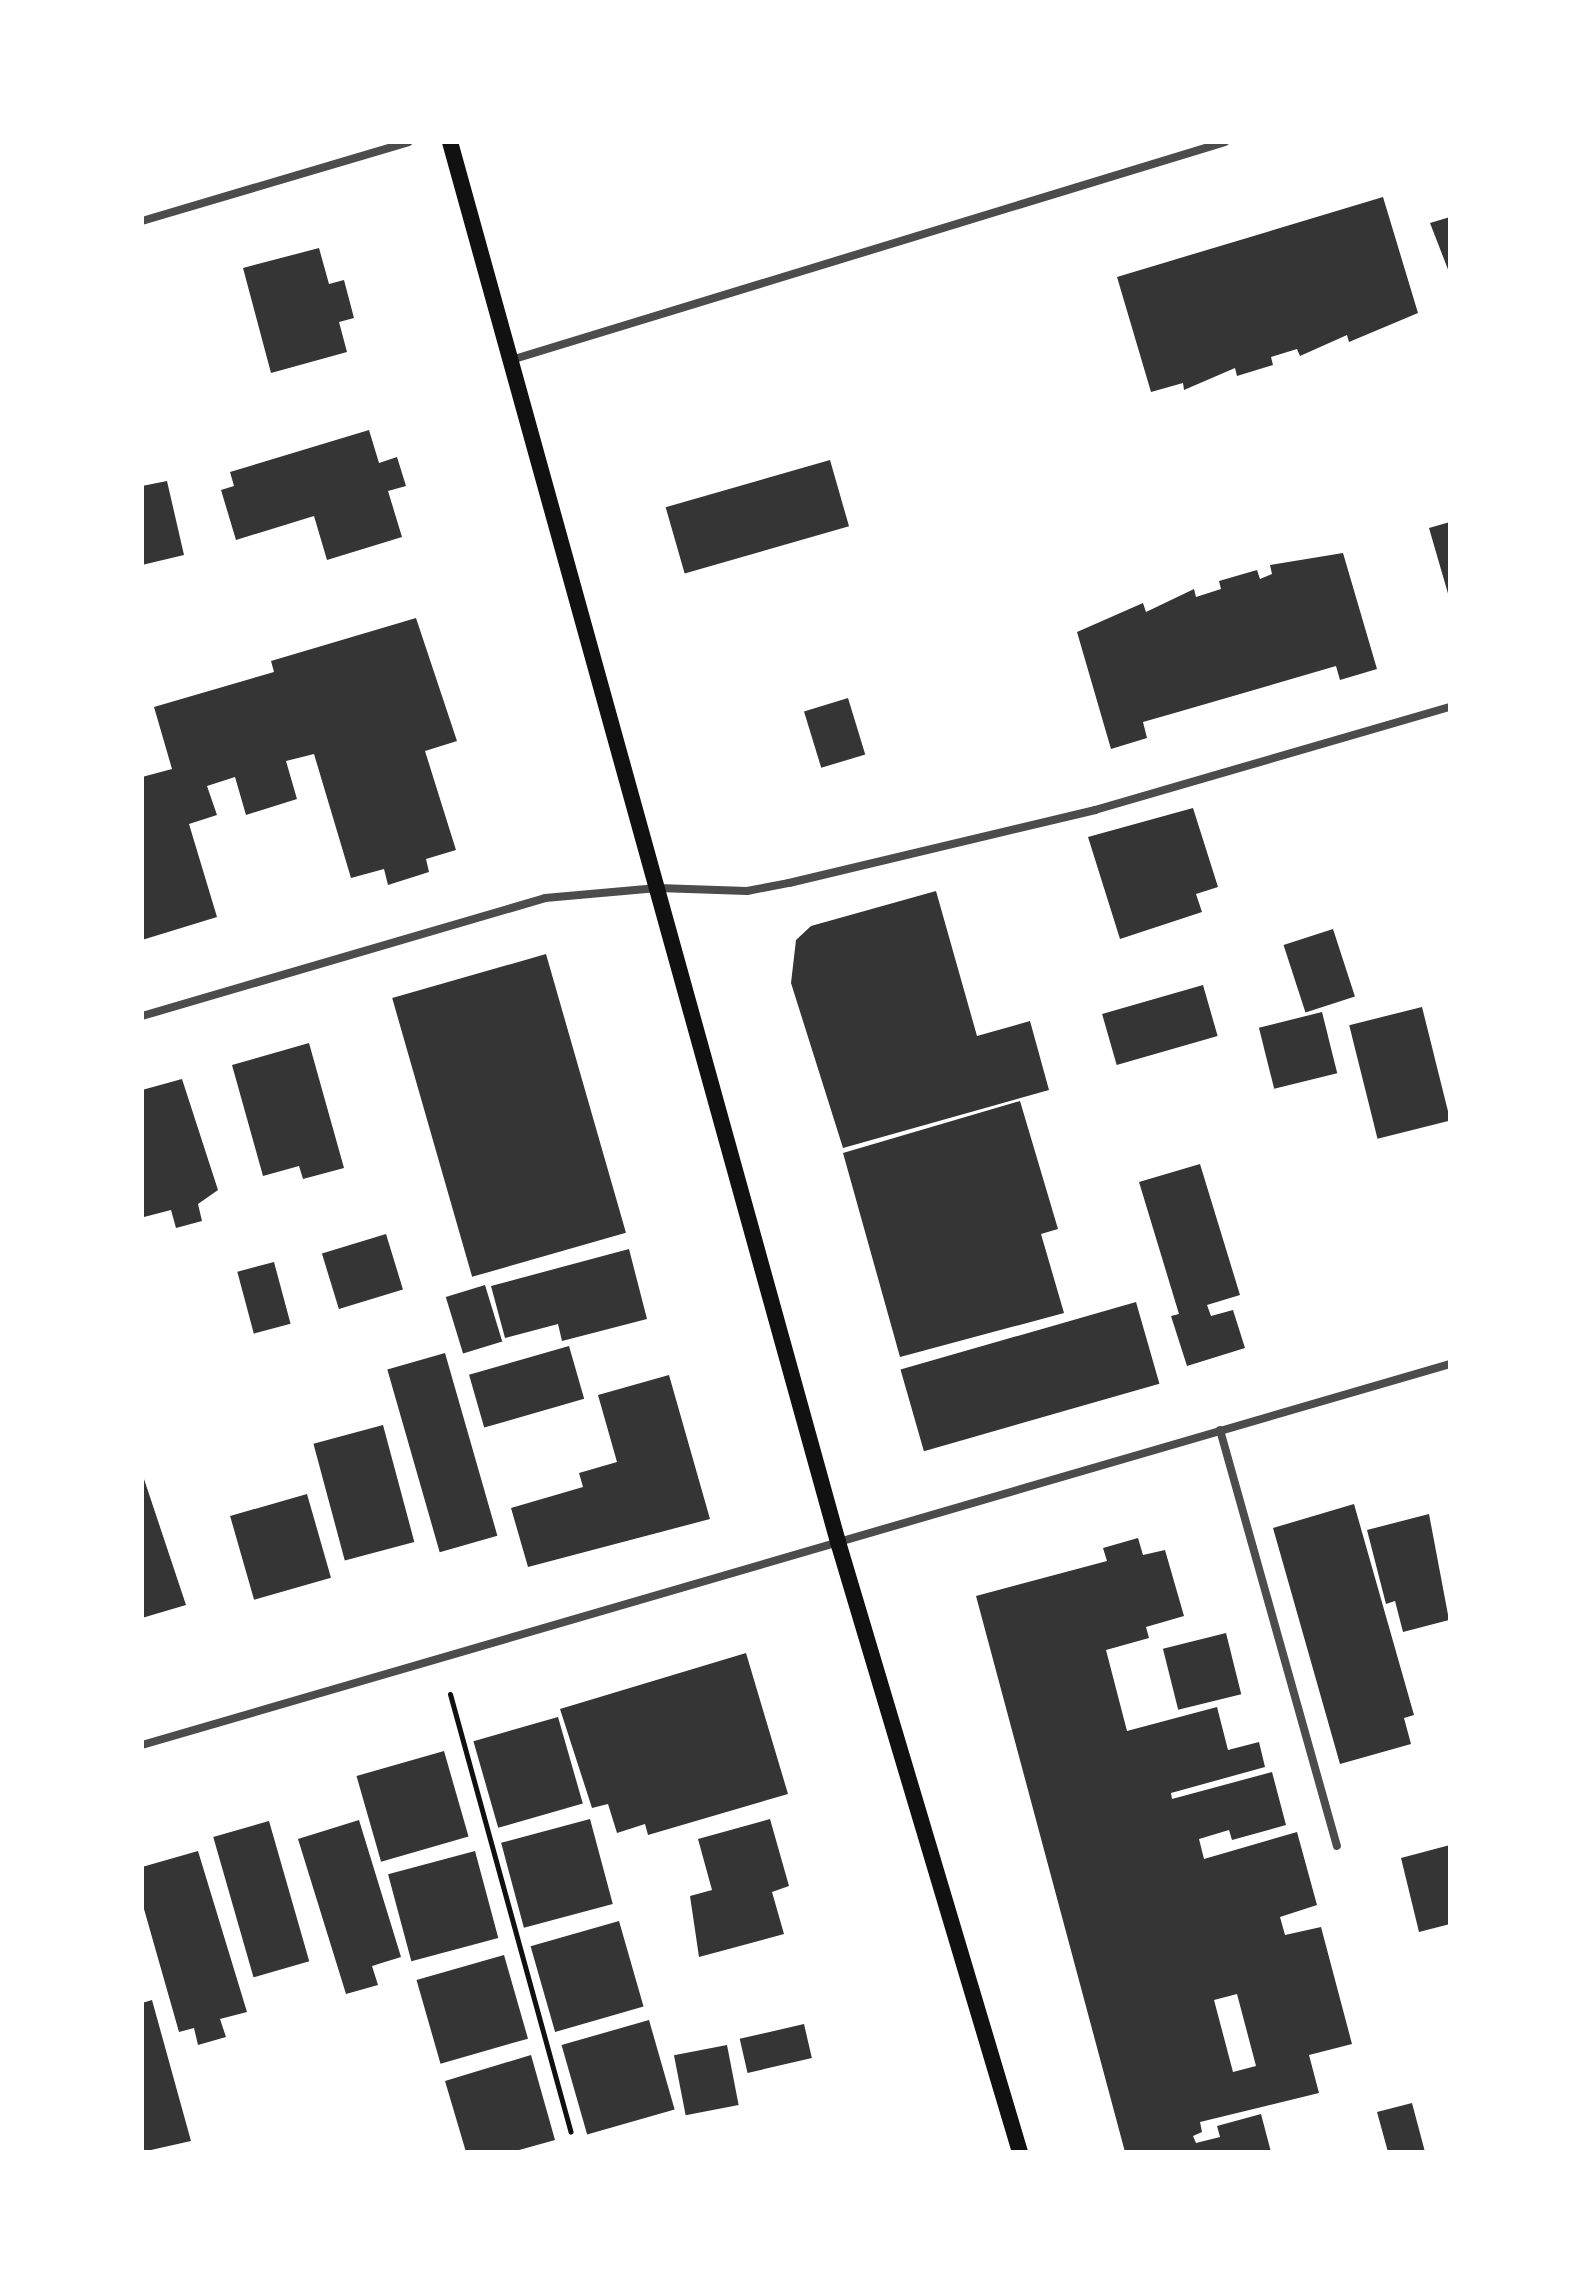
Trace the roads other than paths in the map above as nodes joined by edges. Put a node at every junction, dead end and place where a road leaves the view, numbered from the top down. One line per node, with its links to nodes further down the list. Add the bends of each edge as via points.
1 (409, 142): 4 (street)
2 (450, 142): 5 (main road)
3 (1225, 142): 5 (street)
4 (142, 221)
5 (511, 360): 7 (main road)
6 (1450, 707): 7 (street, via 1095,810 789,883 747,891)
7 (658, 888): 8 (street, via 545,898); 11 (main road)
8 (142, 1016)
9 (1450, 1364): 10 (street)
10 (1220, 1430): 11 (street); 13 (street)
11 (838, 1542): 12 (street); 14 (main road)
12 (142, 1745)
13 (1337, 1846)
14 (1020, 2152)

